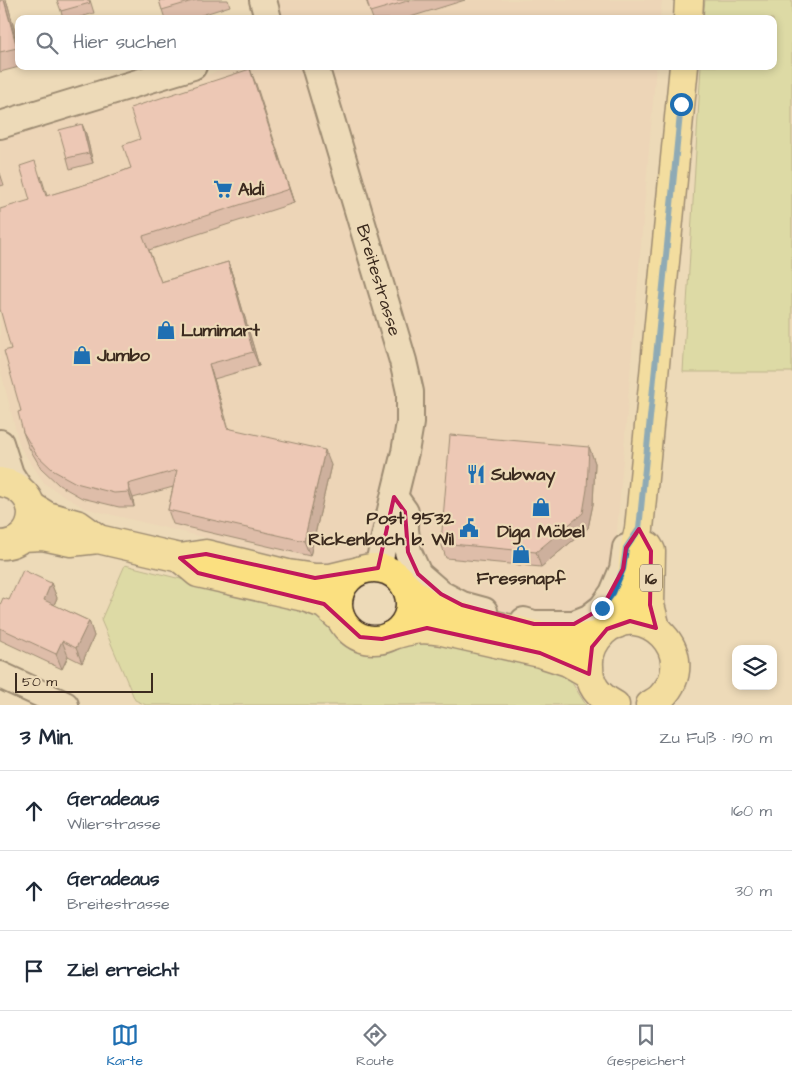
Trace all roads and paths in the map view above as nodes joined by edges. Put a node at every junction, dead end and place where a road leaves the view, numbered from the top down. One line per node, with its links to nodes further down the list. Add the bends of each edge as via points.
1 (263, 0): 3 (street)
2 (689, 0): 4 (main road)
3 (267, 15)
4 (688, 15)
5 (180, 70): 8 (street)
6 (316, 70): 11 (street, Breitestrasse, via 404,361 410,392 410,424)
7 (684, 70): 12 (main road, 16)
8 (0, 125)
9 (0, 443): 10 (street)
10 (17, 492): 13 (main road, via 47,516 79,525); 14 (main road, via 32,515 31,523 27,531)
11 (394, 497): 12 (street, via 405,512 408,552 418,574 441,594 462,605 534,624 574,624 602,608 613,593 623,569 626,548); 16 (street, Breitestrasse)
12 (639, 529): 19 (main road, 16, via 651,551 650,605); 20 (main road, 16, via 631,586)
13 (98, 539): 14 (main road, via 71,542 43,536); 15 (main road)
14 (8, 545)
15 (180, 558): 16 (main road, via 206,554 315,578); 18 (main road, via 198,573 324,604)
16 (368, 570): 17 (main road, via 389,571); 18 (main road, via 348,578 341,589 338,607)
17 (407, 588): 20 (main road, via 432,608 536,635 567,639); 21 (main road, via 409,613 400,629)
18 (341, 619): 21 (main road, via 360,637 370,640)
19 (656, 628): 20 (main road, via 630,621); 25 (main road, via 666,638 676,662 669,688)
20 (608, 630): 22 (main road, via 592,647 588,660)
21 (390, 636): 22 (main road, via 427,628 540,653 568,662)
22 (589, 674): 24 (main road, via 598,693)
23 (0, 675): 26 (street)
24 (609, 703)
25 (656, 703)
26 (66, 705)

